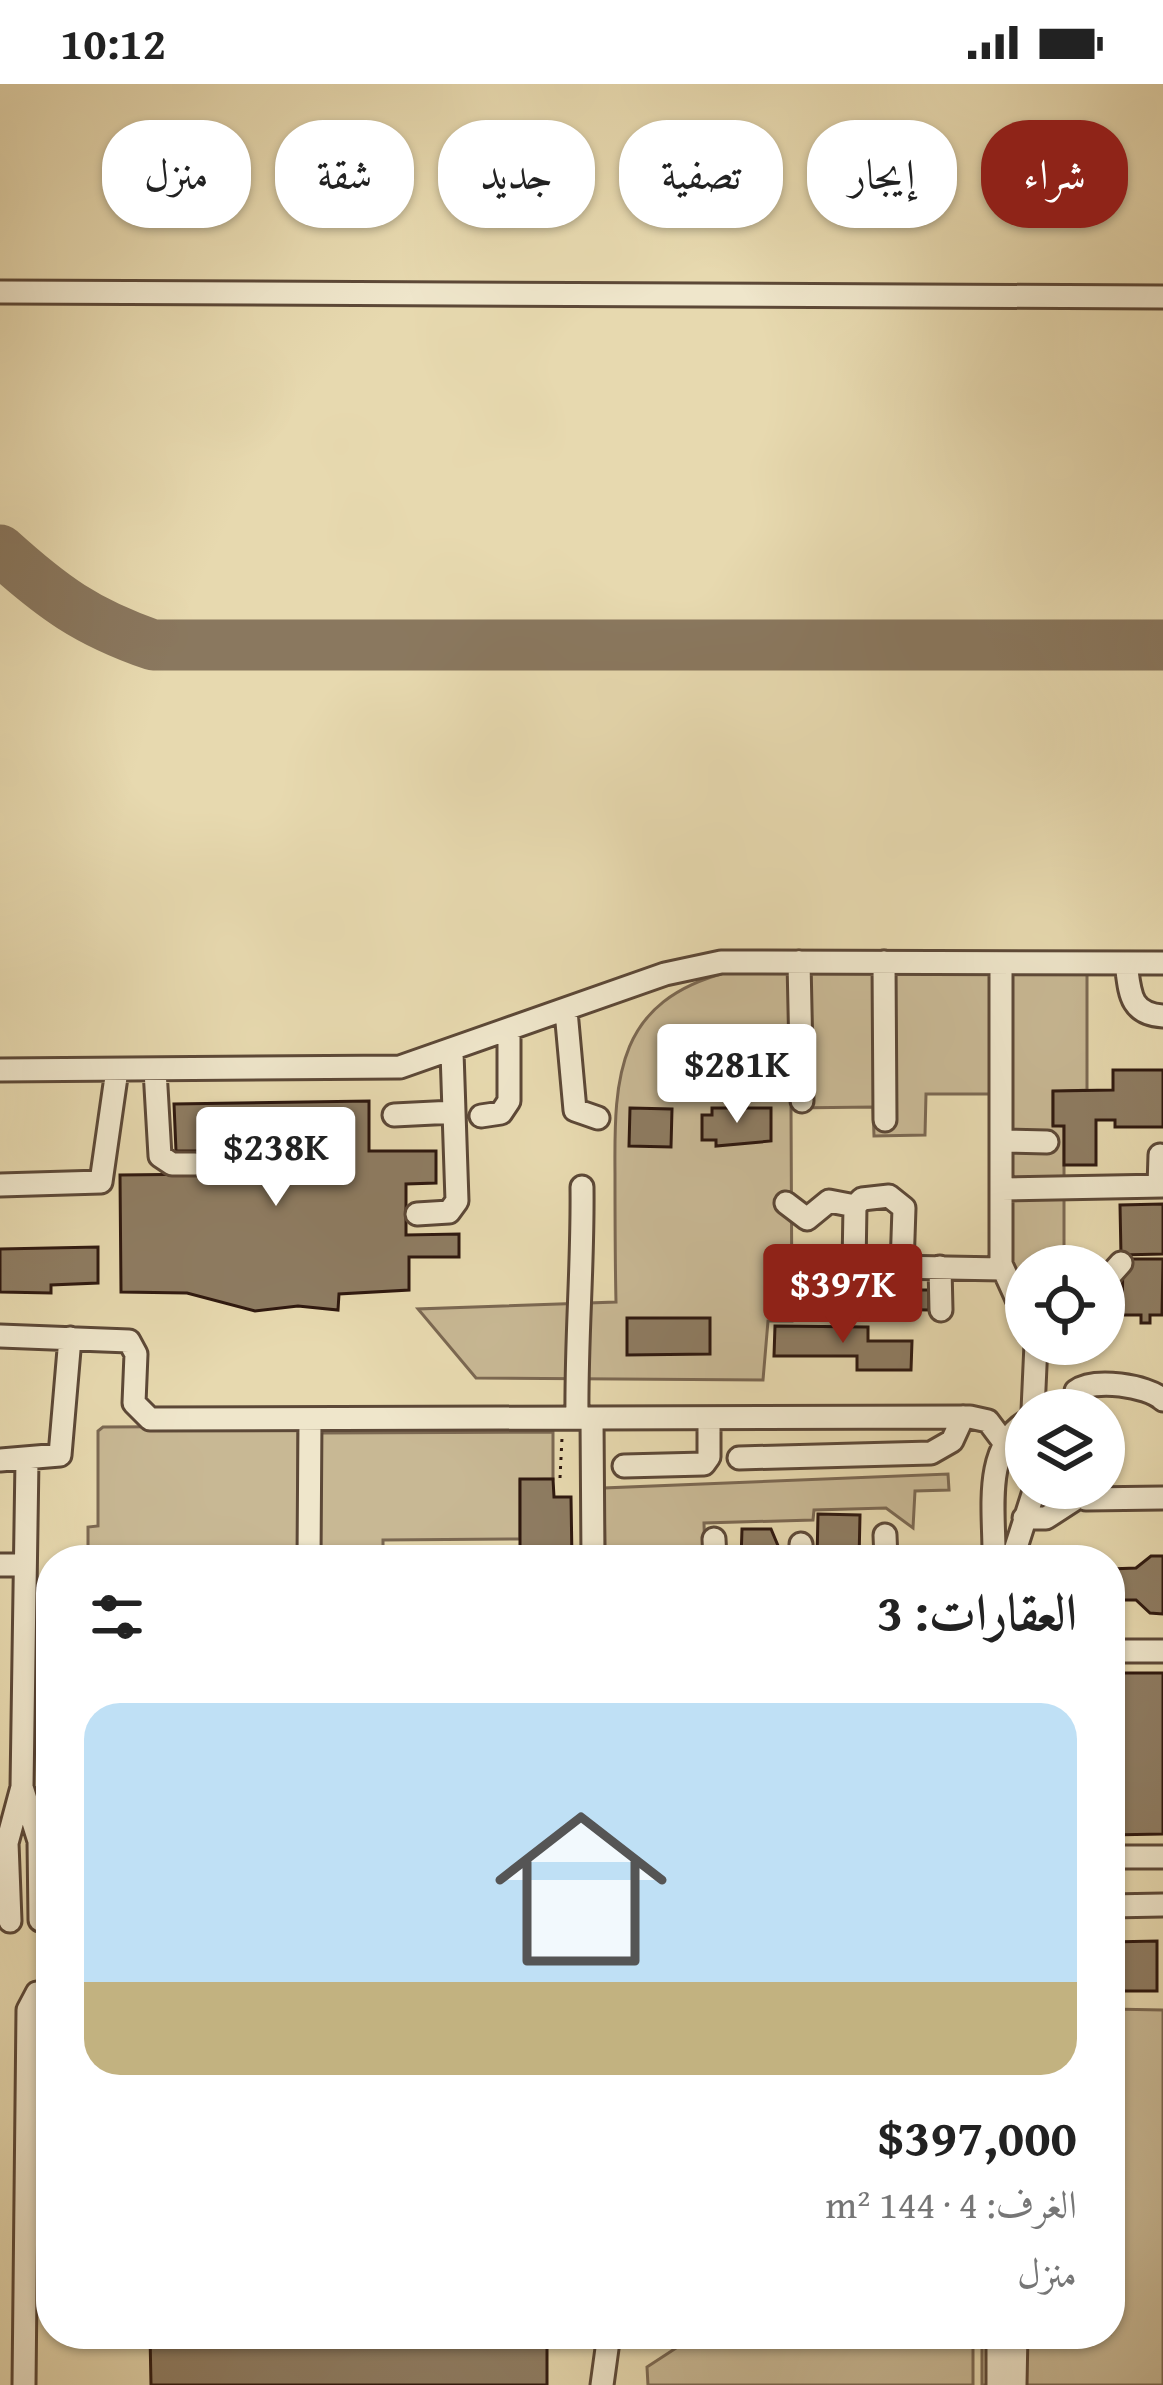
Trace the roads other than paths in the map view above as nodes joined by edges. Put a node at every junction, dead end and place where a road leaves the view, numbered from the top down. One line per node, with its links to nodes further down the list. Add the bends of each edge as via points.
1 (0, 292): 2 (street)
2 (1163, 297)
3 (799, 962): 4 (street); 8 (street, via 684,969); 15 (street, via 802,1093)
4 (884, 962): 5 (street); 20 (street)
5 (1001, 963): 6 (street); 21 (street)
6 (1126, 963): 7 (street); 9 (street, via 1132,1002)
7 (1163, 963)
8 (566, 1011): 10 (street); 19 (street, via 574,1110)
9 (1163, 1016)
10 (509, 1031): 11 (street); 18 (street, via 509,1101 501,1113)
11 (452, 1052): 14 (street, via 382,1070); 16 (street)
12 (0, 1070): 13 (street)
13 (118, 1070): 14 (street); 25 (street, via 101,1182)
14 (155, 1070): 24 (street, via 160,1156)
15 (754, 1086)
16 (454, 1112): 17 (street); 31 (street, via 456,1205)
17 (394, 1115)
18 (481, 1116)
19 (598, 1118)
20 (884, 1120)
21 (1002, 1141): 22 (street); 28 (street)
22 (1047, 1142)
23 (1160, 1155): 26 (street)
24 (195, 1164)
25 (0, 1185)
26 (1161, 1186): 28 (street)
27 (582, 1187): 42 (street)
28 (1002, 1190): 32 (street)
29 (786, 1203): 30 (street, via 807,1220 829,1202)
30 (855, 1206): 33 (street, via 867,1197 902,1203); 33 (street, via 846,1266)
31 (417, 1214)
32 (1008, 1245)
33 (902, 1267): 34 (street)
34 (940, 1268): 35 (street); 36 (street)
35 (1005, 1279)
36 (941, 1310)
37 (0, 1336): 38 (street)
38 (70, 1338): 44 (street, via 133,1345 134,1403 150,1419); 48 (street, via 63,1449 54,1459)
39 (1079, 1389): 40 (street, via 1149,1390)
40 (1163, 1400)
41 (963, 1417): 43 (street); 45 (street, via 988,1421); 46 (street, via 952,1441 931,1454)
42 (577, 1418): 43 (street); 44 (street); 55 (street)
43 (709, 1418): 49 (street, via 704,1464)
44 (310, 1420): 54 (street)
45 (1003, 1442): 57 (street)
46 (739, 1458)
47 (0, 1460): 48 (street)
48 (27, 1460): 60 (street)
49 (624, 1466)
50 (1125, 1495): 51 (street)
51 (1163, 1498)
52 (1028, 1509): 58 (street)
53 (885, 1535): 56 (street)
54 (308, 1545)
55 (591, 1545)
56 (885, 1545)
57 (994, 1545)
58 (1017, 1545)
59 (0, 1565): 60 (street)
60 (25, 1565): 61 (street)
61 (24, 1633): 62 (street); 65 (street)
62 (0, 1634)
63 (1125, 1651): 64 (street)
64 (1163, 1652)
65 (22, 1787): 66 (street); 71 (street, via 8,1843)
66 (36, 1825)
67 (1125, 1857): 68 (street)
68 (1163, 1857)
69 (1163, 1905): 70 (street)
70 (1125, 1906)
71 (5, 1912): 72 (street)
72 (36, 1912)
73 (36, 1997): 77 (street, via 28,2010)
74 (607, 2349): 78 (street)
75 (998, 2349): 79 (street)
76 (1016, 2349): 80 (street)
77 (24, 2385)
78 (602, 2385)
79 (998, 2385)
80 (1016, 2385)

